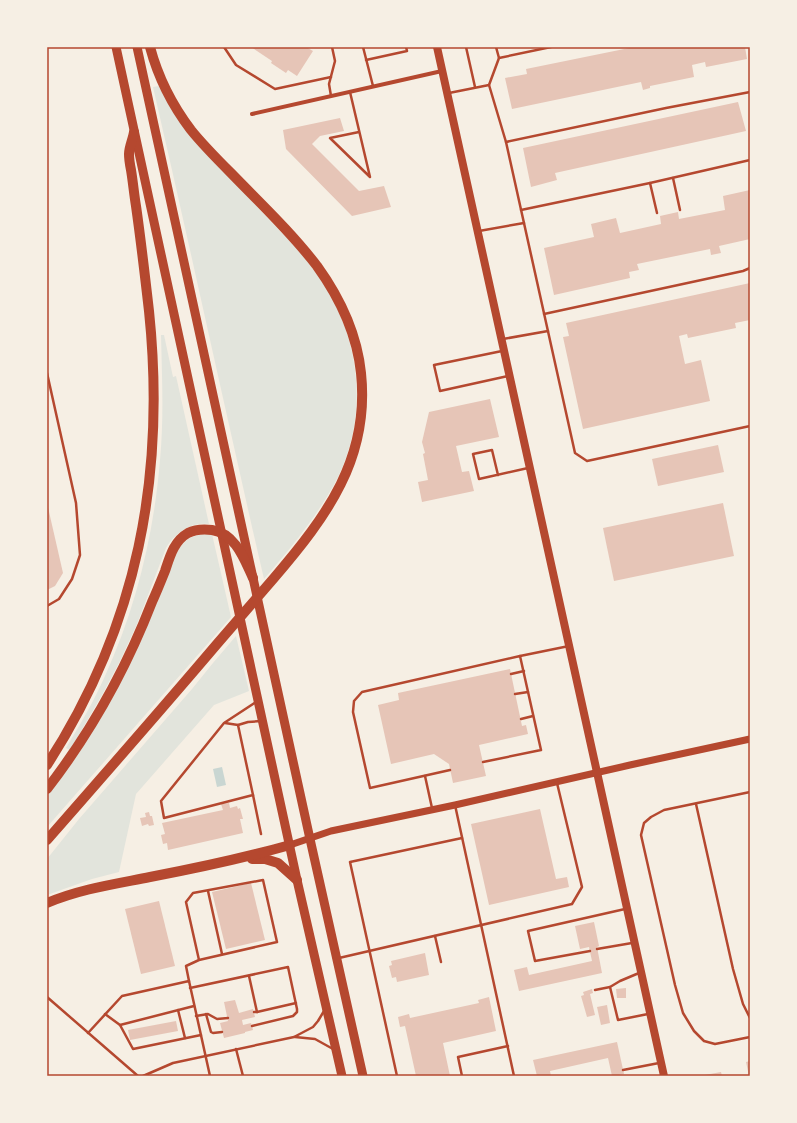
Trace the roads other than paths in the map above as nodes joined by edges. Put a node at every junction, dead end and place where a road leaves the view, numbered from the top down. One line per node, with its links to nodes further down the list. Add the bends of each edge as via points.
1 (116, 47): 24 (highway)
2 (137, 47): 46 (highway)
3 (150, 47): 76 (highway, via 160,77 187,124 297,242 334,292 346,315 354,339 360,367 361,418 349,468 311,534)
4 (224, 47): 15 (lane, via 236,65 275,89)
5 (332, 47): 15 (lane, via 336,61)
6 (363, 47): 13 (lane)
7 (406, 47): 13 (lane, via 407,51)
8 (437, 47): 14 (main road)
9 (466, 47): 18 (lane)
10 (496, 47): 12 (lane)
11 (551, 47): 12 (lane)
12 (499, 58): 16 (lane)
13 (366, 60): 17 (lane)
14 (442, 71): 17 (street); 21 (main road)
15 (331, 77): 22 (lane)
16 (489, 85): 18 (lane); 26 (lane)
17 (373, 87): 19 (street)
18 (475, 87): 21 (lane)
19 (350, 92): 22 (street); 25 (lane)
20 (750, 92): 26 (lane)
21 (447, 93): 34 (main road)
22 (331, 96): 23 (street)
23 (252, 114)
24 (134, 132): 45 (highway); 62 (highway, via 129,154 145,277 153,367 154,427 148,493 135,564 114,634 84,700)
25 (359, 132): 25 (lane, via 361,139 370,177 330,138)
26 (506, 142): 30 (lane)
27 (750, 160): 28 (lane)
28 (673, 178): 29 (lane); 31 (lane)
29 (650, 183): 30 (lane); 32 (lane)
30 (521, 210): 33 (lane)
31 (680, 210)
32 (657, 213)
33 (524, 223): 34 (lane); 36 (lane)
34 (478, 231): 38 (main road)
35 (750, 268): 36 (lane)
36 (544, 314): 37 (lane)
37 (548, 331): 38 (lane); 42 (lane, via 575,453 588,461)
38 (502, 340): 39 (main road)
39 (504, 350): 41 (main road); 41 (lane, via 434,365 440,391)
40 (47, 373): 47 (lane, via 76,503 80,556 68,586 59,599)
41 (510, 376): 43 (main road)
42 (750, 426)
43 (530, 468): 44 (lane); 48 (main road)
44 (498, 475): 44 (lane, via 479,479 473,454 492,450)
45 (222, 533): 46 (highway, via 234,542); 54 (highway); 67 (highway, via 195,530 175,545 119,678 76,750)
46 (253, 578): 75 (highway)
47 (47, 606)
48 (569, 646): 49 (lane); 64 (main road)
49 (520, 656): 50 (lane); 65 (lane, via 362,692 354,701 353,712 370,788)
50 (524, 671): 51 (lane); 52 (lane)
51 (511, 674)
52 (528, 692): 53 (lane); 55 (lane)
53 (515, 694)
54 (258, 700): 57 (highway); 58 (lane)
55 (533, 716): 56 (lane); 61 (lane, via 541,750)
56 (521, 719)
57 (263, 721): 59 (lane); 77 (highway)
58 (224, 723): 59 (lane); 69 (lane, via 161,801 164,818)
59 (238, 725): 69 (lane)
60 (750, 739): 64 (street)
61 (483, 762)
62 (47, 765)
63 (450, 770): 65 (lane)
64 (597, 773): 66 (street); 82 (main road)
65 (425, 776): 72 (lane)
66 (557, 782): 71 (street); 83 (lane, via 582,887 572,904)
67 (47, 789)
68 (750, 792): 70 (lane)
69 (253, 795): 73 (lane)
70 (696, 804): 109 (lane, via 733,969 743,1004); 116 (lane, via 664,810 651,816 644,823 641,835 675,985 684,1013 694,1031 704,1041 715,1044)
71 (455, 805): 72 (street); 74 (lane)
72 (433, 809): 75 (street, via 331,831)
73 (260, 834)
74 (462, 838): 83 (lane); 87 (lane, via 350,862)
75 (310, 839): 77 (street); 90 (highway)
76 (47, 840)
77 (290, 845): 78 (highway); 79 (highway)
78 (238, 858): 79 (highway, via 264,858 273,861); 81 (highway, via 91,888)
79 (297, 880): 101 (highway)
80 (208, 891): 89 (lane); 89 (lane, via 263,880 277,942); 91 (lane, via 193,893 186,902)
81 (47, 903)
82 (627, 908): 85 (main road); 88 (lane, via 528,931 535,962)
83 (481, 926): 84 (lane); 118 (lane)
84 (435, 936): 87 (lane); 92 (lane)
85 (635, 942): 86 (lane); 93 (main road)
86 (597, 949)
87 (370, 951): 90 (lane); 130 (lane)
88 (590, 951)
89 (222, 954): 91 (lane)
90 (337, 959): 129 (highway)
91 (199, 960): 95 (lane, via 186,966)
92 (441, 962)
93 (641, 972): 96 (lane); 104 (main road)
94 (249, 976): 97 (lane); 100 (lane, via 288,967); 100 (lane, via 256,1012)
95 (189, 981): 97 (lane); 105 (lane, via 122,996)
96 (610, 987): 98 (lane); 104 (lane, via 618,1020)
97 (190, 988): 102 (lane)
98 (595, 990)
99 (47, 997): 113 (lane)
100 (296, 1003): 111 (lane, via 297,1012 293,1016)
101 (326, 1005): 115 (lane, via 313,1027); 120 (highway)
102 (194, 1006): 103 (lane); 107 (lane)
103 (178, 1010): 110 (lane); 117 (lane)
104 (650, 1013): 122 (main road)
105 (106, 1014): 110 (lane); 113 (lane)
106 (206, 1014): 107 (lane); 108 (lane, via 217,1019); 112 (lane, via 211,1032)
107 (196, 1016): 114 (lane)
108 (228, 1018)
109 (750, 1018)
110 (120, 1025): 117 (lane, via 133,1049)
111 (252, 1026)
112 (222, 1032)
113 (88, 1033): 124 (lane)
114 (201, 1035): 117 (lane); 121 (lane)
115 (294, 1037): 119 (lane); 120 (lane, via 315,1039)
116 (750, 1037)
117 (185, 1038)
118 (508, 1046): 131 (lane, via 458,1057); 132 (lane)
119 (236, 1049): 121 (lane); 127 (lane)
120 (336, 1051): 128 (highway)
121 (206, 1056): 125 (lane, via 173,1063); 126 (lane)
122 (661, 1062): 123 (lane); 133 (main road)
123 (623, 1070)
124 (138, 1076)
125 (143, 1076)
126 (210, 1076)
127 (243, 1076)
128 (342, 1076)
129 (363, 1076)
130 (397, 1076)
131 (462, 1076)
132 (514, 1076)
133 (664, 1076)

